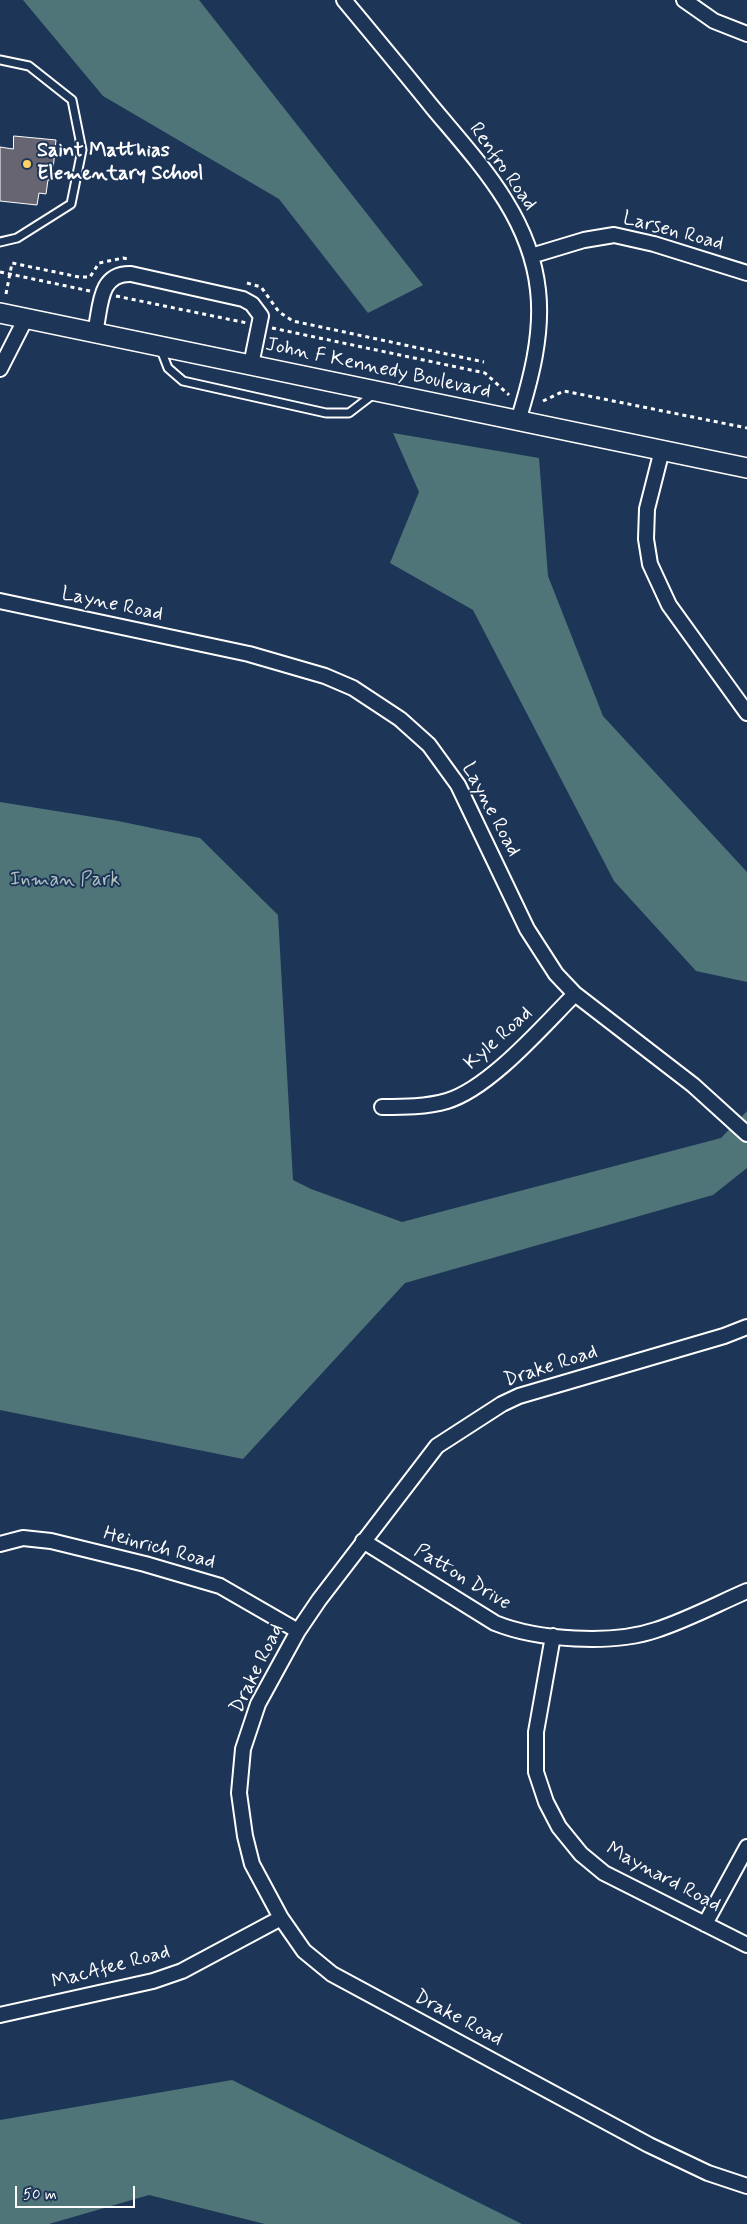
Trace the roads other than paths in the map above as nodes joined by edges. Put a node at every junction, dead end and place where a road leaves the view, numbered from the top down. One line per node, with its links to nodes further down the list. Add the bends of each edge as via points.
1 (344, 0): 6 (street, Renfro Road, via 487,173 518,220)
2 (684, 0): 3 (street, via 714,21)
3 (747, 34)
4 (0, 60): 5 (lane, via 29,66 72,100 82,150 71,204 17,238)
5 (0, 242)
6 (532, 256): 7 (street, Larsen Road, via 584,240 614,235); 15 (street, Renfro Road, via 539,323 534,363)
7 (747, 272)
8 (0, 313): 9 (street, John F Kennedy Boulevard)
9 (26, 318): 10 (street, John F Kennedy Boulevard); 13 (street)
10 (95, 333): 11 (street, John F Kennedy Boulevard); 12 (street, via 106,283 113,276 131,274 243,299 252,304 261,316)
11 (160, 346): 12 (street, John F Kennedy Boulevard); 14 (lane, via 168,368 183,381 326,413 349,413)
12 (251, 365): 14 (street, John F Kennedy Boulevard)
13 (0, 369)
14 (377, 392): 15 (street, John F Kennedy Boulevard)
15 (518, 420): 16 (street, John F Kennedy Boulevard)
16 (662, 450): 17 (street, John F Kennedy Boulevard); 19 (street, via 647,509 646,540 650,564 669,605)
17 (747, 468)
18 (0, 602): 20 (street, Layne Road, via 249,654 325,676 353,688 400,718 429,745 458,785 527,929 556,974)
19 (747, 714)
20 (575, 994): 21 (street, Kyle Road, via 495,1073 471,1090 448,1100 419,1106); 22 (street, Layne Road, via 693,1085)
21 (382, 1107)
22 (747, 1134)
23 (747, 1327): 24 (street, Drake Road, via 519,1396 502,1404 437,1446)
24 (363, 1542): 27 (street, Drake Road); 28 (street, Patton Drive, via 494,1623 514,1631)
25 (0, 1544): 27 (street, Heinrich Road, via 23,1538 51,1541 154,1566 220,1586)
26 (747, 1591): 28 (street, Patton Drive, via 655,1631 619,1638)
27 (298, 1631): 30 (street, Drake Road, via 258,1704 243,1749 239,1793 252,1864)
28 (554, 1636): 31 (street, Maynard Road, via 536,1732 536,1772 559,1827 581,1854 604,1873)
29 (747, 1847): 31 (street)
30 (281, 1918): 33 (street, MacAfee Road, via 182,1970 153,1981); 34 (street, Drake Road, via 304,1951 332,1974 649,2145 708,2173)
31 (705, 1924): 32 (street, Maynard Road)
32 (747, 1945)
33 (0, 2015)
34 (747, 2186)

